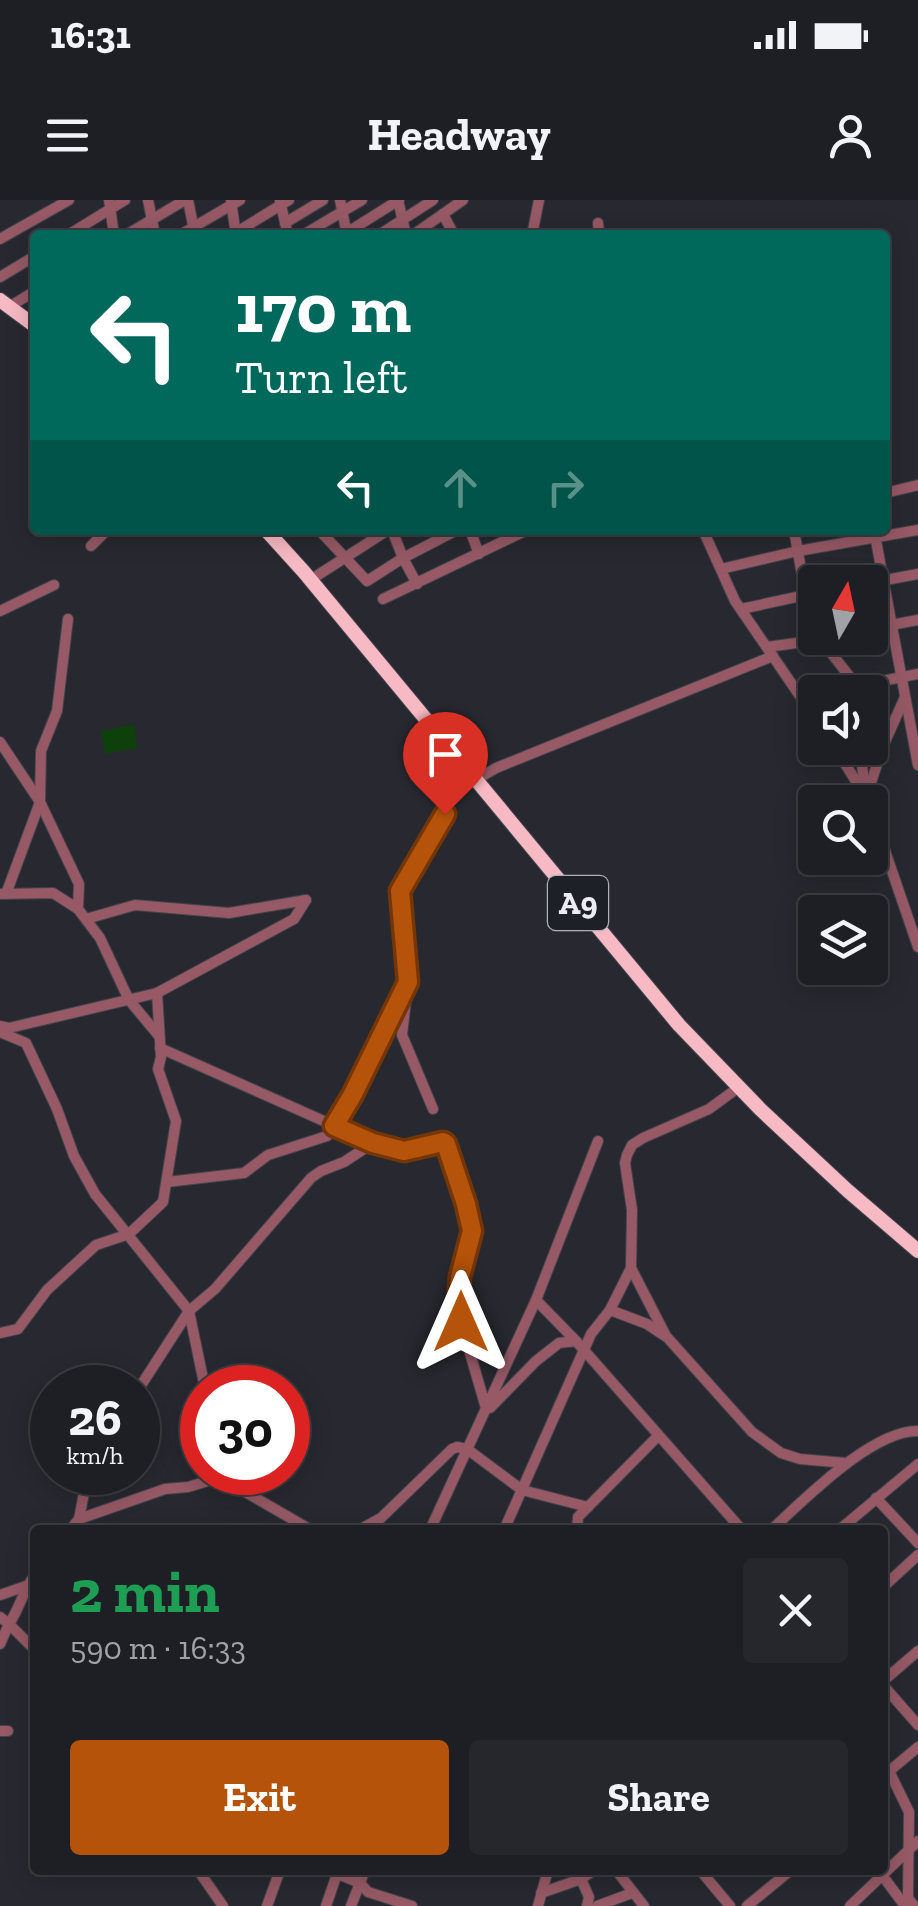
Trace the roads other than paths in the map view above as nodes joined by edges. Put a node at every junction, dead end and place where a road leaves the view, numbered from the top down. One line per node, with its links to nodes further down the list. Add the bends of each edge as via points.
1 (69, 200): 34 (street)
2 (126, 200): 13 (street)
3 (148, 200): 16 (street)
4 (187, 200): 16 (street); 23 (street)
5 (323, 200): 18 (street)
6 (362, 200): 14 (street)
7 (398, 200): 17 (street); 28 (street)
8 (433, 200): 17 (street)
9 (463, 200): 15 (street)
10 (539, 200): 33 (street)
11 (234, 202): 24 (street); 25 (street)
12 (283, 202): 18 (street); 26 (street)
13 (110, 204): 19 (street); 20 (street)
14 (341, 206): 27 (street)
15 (444, 214): 31 (street); 32 (street)
16 (152, 219): 21 (street); 22 (street)
17 (402, 220): 29 (street); 30 (street)
18 (287, 229)
19 (75, 230)
20 (113, 230)
21 (134, 230)
22 (154, 230)
23 (194, 230)
24 (195, 230)
25 (234, 230)
26 (240, 230)
27 (310, 230)
28 (352, 230)
29 (387, 230)
30 (407, 230)
31 (418, 230)
32 (450, 230)
33 (533, 230)
34 (0, 239)
35 (30, 259): 36 (street)
36 (0, 277)
37 (30, 293): 38 (street)
38 (3, 306): 39 (highway); 40 (highway)
39 (30, 323)
40 (30, 333)
41 (918, 485): 42 (street)
42 (890, 492)
43 (918, 530): 44 (street)
44 (890, 533)
45 (102, 535): 58 (street)
46 (271, 535): 102 (highway, A9)
47 (283, 535): 67 (highway, A9)
48 (327, 535): 61 (street)
49 (381, 535): 61 (street)
50 (392, 535): 62 (street)
51 (447, 535): 62 (street)
52 (472, 535): 60 (street)
53 (517, 535): 60 (street)
54 (705, 535): 65 (street)
55 (795, 535): 59 (street)
56 (870, 535): 59 (street)
57 (875, 535): 64 (street)
58 (91, 546)
59 (798, 551): 63 (street); 65 (street)
60 (479, 554): 69 (street)
61 (344, 557): 62 (street, via 367,580); 67 (street)
62 (403, 558): 69 (street)
63 (802, 565)
64 (880, 565)
65 (721, 568): 74 (street)
66 (918, 574): 68 (street)
67 (318, 575): 89 (highway, A9)
68 (888, 579)
69 (418, 584): 72 (street)
70 (54, 586): 75 (street)
71 (798, 597): 74 (street)
72 (383, 599)
73 (888, 608): 78 (street)
74 (741, 609): 81 (street)
75 (0, 611)
76 (68, 619): 91 (street, via 57,711 41,750)
77 (918, 620): 78 (street)
78 (891, 625): 79 (street); 83 (street)
79 (888, 626)
80 (798, 646): 81 (street)
81 (770, 652): 85 (street); 89 (street)
82 (918, 674): 83 (street)
83 (901, 678): 84 (street); 86 (street)
84 (888, 681)
85 (798, 693)
86 (910, 703): 88 (street); 90 (street, via 884,744)
87 (0, 742): 91 (street)
88 (918, 765)
89 (484, 775): 109 (highway, A9, via 686,1018 767,1102)
90 (871, 785)
91 (40, 802): 94 (street); 95 (street, via 79,884)
92 (445, 814): 97 (street, via 400,891)
93 (888, 860): 96 (street)
94 (3, 894): 95 (street, via 53,893)
95 (82, 914): 98 (street, via 134,905 229,913 306,900 294,919); 99 (street)
96 (918, 947)
97 (408, 982): 103 (street, via 402,1035); 104 (street)
98 (158, 993): 99 (street); 101 (street)
99 (129, 1000): 100 (street); 101 (street)
100 (0, 1030): 108 (street, via 26,1043 74,1156)
101 (160, 1042): 104 (street); 107 (street, via 158,1068 176,1121)
102 (739, 1087): 110 (highway, A9); 111 (street, via 709,1109 632,1145 625,1162)
103 (433, 1109)
104 (334, 1126): 106 (street); 107 (street, via 328,1136 268,1155 244,1173)
105 (598, 1141): 112 (street)
106 (373, 1143): 114 (street, via 311,1178); 120 (street, via 404,1151 446,1144 472,1231 458,1303)
107 (167, 1182): 108 (street, via 163,1202)
108 (128, 1234): 114 (street); 115 (street, via 96,1245 18,1330)
109 (918, 1238)
110 (918, 1251)
111 (631, 1268): 113 (street); 116 (street)
112 (536, 1300): 117 (street); 120 (street)
113 (610, 1310): 116 (street); 117 (street)
114 (189, 1312): 118 (street); 119 (street)
115 (0, 1333)
116 (666, 1336): 124 (street, via 771,1447 800,1459)
117 (580, 1346): 120 (street, via 559,1343); 122 (street); 127 (street)
118 (154, 1365)
119 (200, 1365)
120 (486, 1411): 123 (street)
121 (918, 1431): 124 (street, via 890,1437)
122 (658, 1436): 131 (street); 139 (street)
123 (468, 1448): 127 (street); 135 (street, via 452,1449); 136 (street)
124 (846, 1462): 140 (street)
125 (918, 1464): 130 (street)
126 (180, 1488): 132 (street)
127 (522, 1490): 131 (street); 137 (street)
128 (84, 1495): 132 (street)
129 (251, 1495): 134 (street)
130 (876, 1498): 141 (street); 142 (street)
131 (588, 1506): 138 (street)
132 (79, 1520): 133 (street)
133 (74, 1525)
134 (302, 1525)
135 (368, 1525)
136 (432, 1525)
137 (506, 1525)
138 (577, 1525)
139 (738, 1525)
140 (777, 1525)
141 (845, 1525)
142 (918, 1543)
143 (918, 1555): 145 (street)
144 (30, 1581): 146 (street)
145 (888, 1582)
146 (26, 1586): 147 (street); 148 (street, via 16,1613)
147 (0, 1595)
148 (5, 1620): 149 (street); 150 (street)
149 (0, 1644)
150 (30, 1645)
151 (918, 1651): 152 (street)
152 (888, 1678)
153 (888, 1690): 154 (street)
154 (918, 1725)
155 (918, 1747): 156 (street)
156 (888, 1772)
157 (888, 1777): 159 (street, via 909,1812)
158 (918, 1841): 159 (street)
159 (908, 1851): 160 (street); 190 (street, via 908,1898)
160 (888, 1867)
161 (201, 1875): 177 (street)
162 (278, 1875): 178 (street)
163 (333, 1875): 179 (street)
164 (343, 1875): 174 (street)
165 (363, 1875): 174 (street)
166 (546, 1875): 175 (street)
167 (587, 1875): 173 (street)
168 (619, 1875): 176 (street)
169 (704, 1875): 186 (street)
170 (784, 1875): 187 (street)
171 (878, 1875): 188 (street)
172 (882, 1875): 189 (street)
173 (581, 1879): 175 (street); 183 (street)
174 (360, 1883): 180 (street); 181 (street)
175 (541, 1893): 182 (street)
176 (632, 1893): 184 (street); 185 (street)
177 (223, 1906)
178 (267, 1906)
179 (326, 1906)
180 (350, 1906)
181 (412, 1906)
182 (538, 1906)
183 (587, 1906)
184 (596, 1906)
185 (644, 1906)
186 (730, 1906)
187 (747, 1906)
188 (850, 1906)
189 (905, 1906)
190 (914, 1906)

